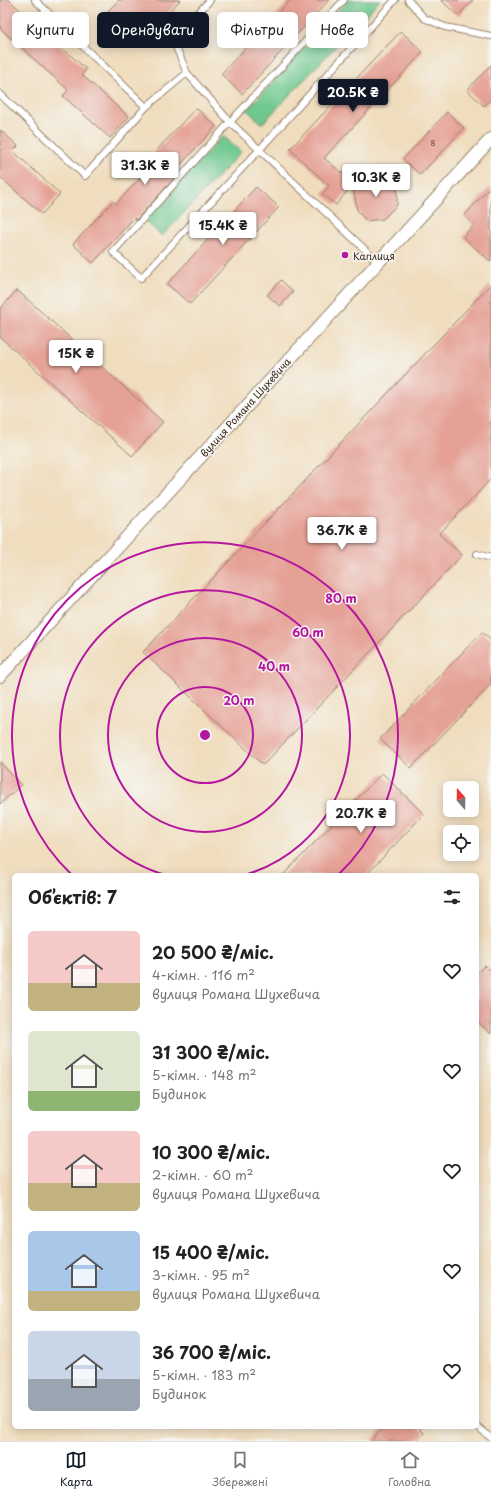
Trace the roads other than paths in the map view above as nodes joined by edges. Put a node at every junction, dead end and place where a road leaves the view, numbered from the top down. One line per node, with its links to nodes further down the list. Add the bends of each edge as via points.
1 (35, 0): 9 (lane)
2 (210, 0): 7 (lane, via 173,40)
3 (344, 0): 10 (lane)
4 (395, 0): 12 (lane)
5 (408, 0): 6 (lane, via 424,18 445,27)
6 (491, 36)
7 (187, 72): 9 (lane); 10 (lane)
8 (0, 94): 9 (lane, via 85,176)
9 (146, 107)
10 (230, 122): 12 (lane); 12 (lane, via 113,252 141,278)
11 (491, 139): 13 (street, вулиця Романа Шухевича)
12 (260, 149): 13 (lane)
13 (378, 262): 16 (street, вулиця Романа Шухевича)
14 (477, 554): 15 (lane)
15 (491, 558)
16 (0, 676)
17 (479, 1428): 18 (lane)
18 (491, 1438)

